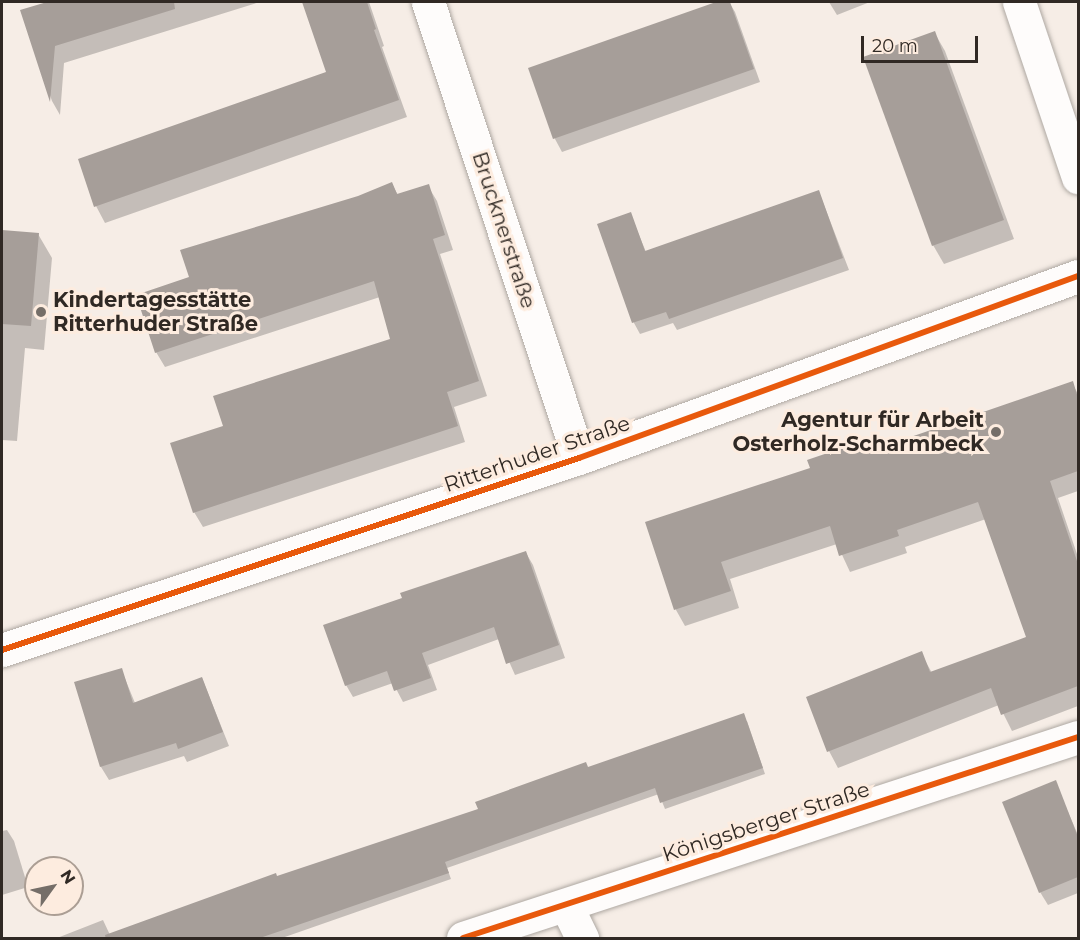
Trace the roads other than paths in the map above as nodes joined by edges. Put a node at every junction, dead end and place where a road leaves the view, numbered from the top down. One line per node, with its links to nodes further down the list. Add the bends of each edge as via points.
1 (428, 2): 5 (street, Brucknerstraße)
2 (1019, 2): 3 (street)
3 (1078, 177)
4 (1078, 276): 5 (street, Ritterhuder Straße)
5 (579, 458): 6 (street, Ritterhuder Straße)
6 (2, 650)
7 (1077, 742): 8 (street, Königsberger Straße)
8 (567, 905): 9 (street, Königsberger Straße); 10 (street)
9 (463, 939)
10 (582, 939)

